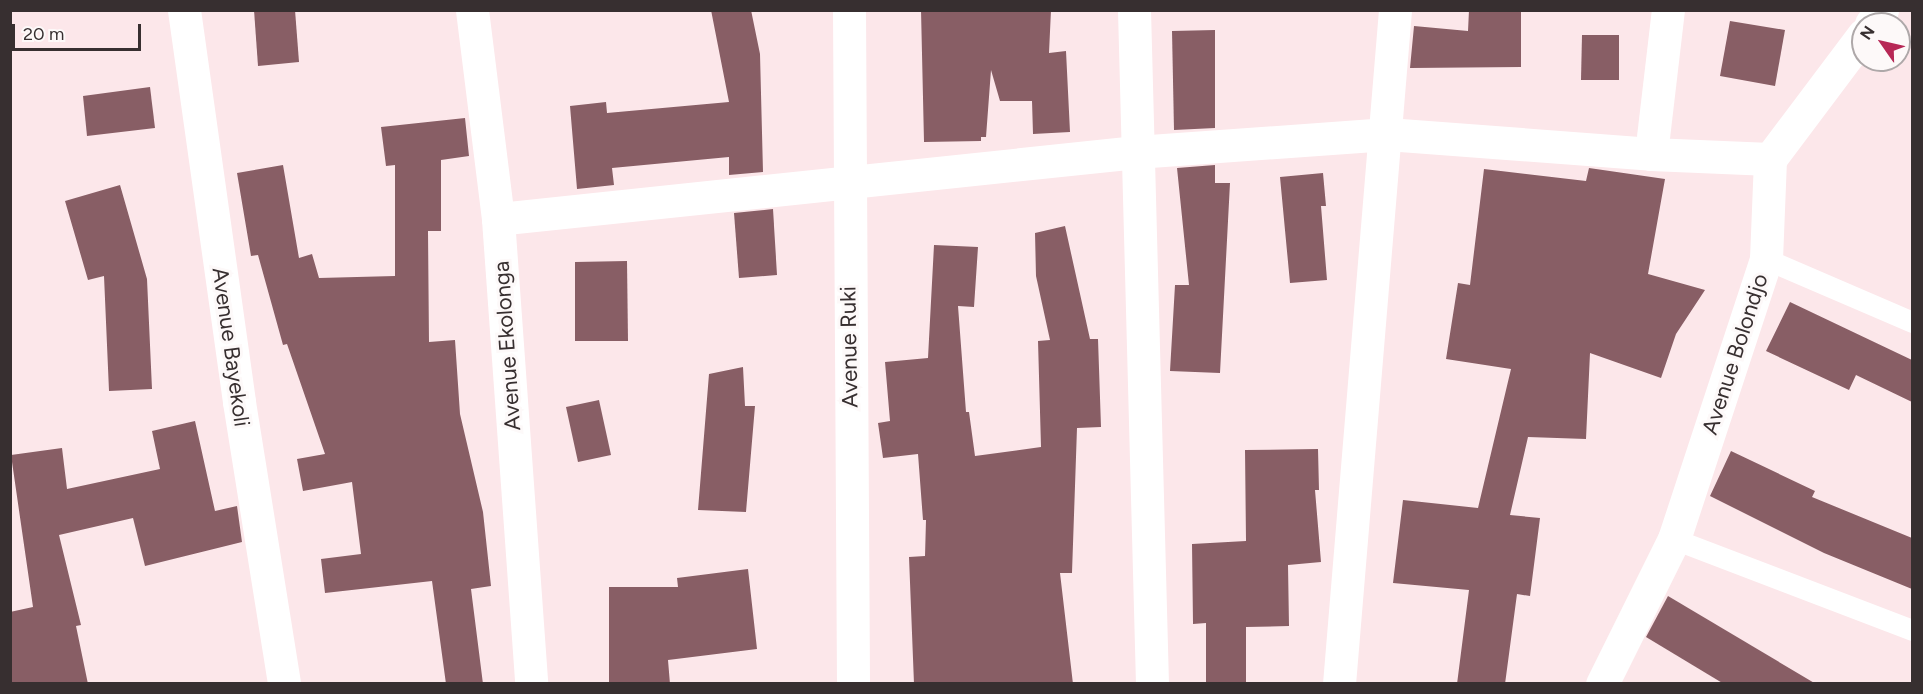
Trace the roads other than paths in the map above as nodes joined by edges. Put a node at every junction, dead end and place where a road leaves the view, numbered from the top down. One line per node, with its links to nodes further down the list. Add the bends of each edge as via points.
1 (184, 10): 18 (street, Avenue Bayekoli, via 238,402)
2 (472, 10): 13 (street, Avenue Ekolonga)
3 (849, 10): 12 (street, Avenue Ruki)
4 (1134, 10): 9 (street)
5 (1395, 10): 8 (street)
6 (1668, 10): 10 (street)
7 (1851, 51): 11 (street)
8 (1387, 134): 9 (street); 10 (street); 22 (street)
9 (1136, 152): 12 (street); 21 (street)
10 (1651, 154): 11 (street)
11 (1770, 159): 14 (street, Avenue Bolondjo)
12 (848, 185): 13 (street); 20 (street, Avenue Ruki)
13 (498, 219): 19 (street, Avenue Ekolonga)
14 (1766, 259): 15 (lane); 16 (street, Avenue Bolondjo)
15 (1912, 322)
16 (1674, 539): 17 (lane); 23 (street, Avenue Bolondjo)
17 (1912, 630)
18 (284, 684)
19 (531, 684)
20 (853, 684)
21 (1152, 684)
22 (1339, 684)
23 (1602, 684)

